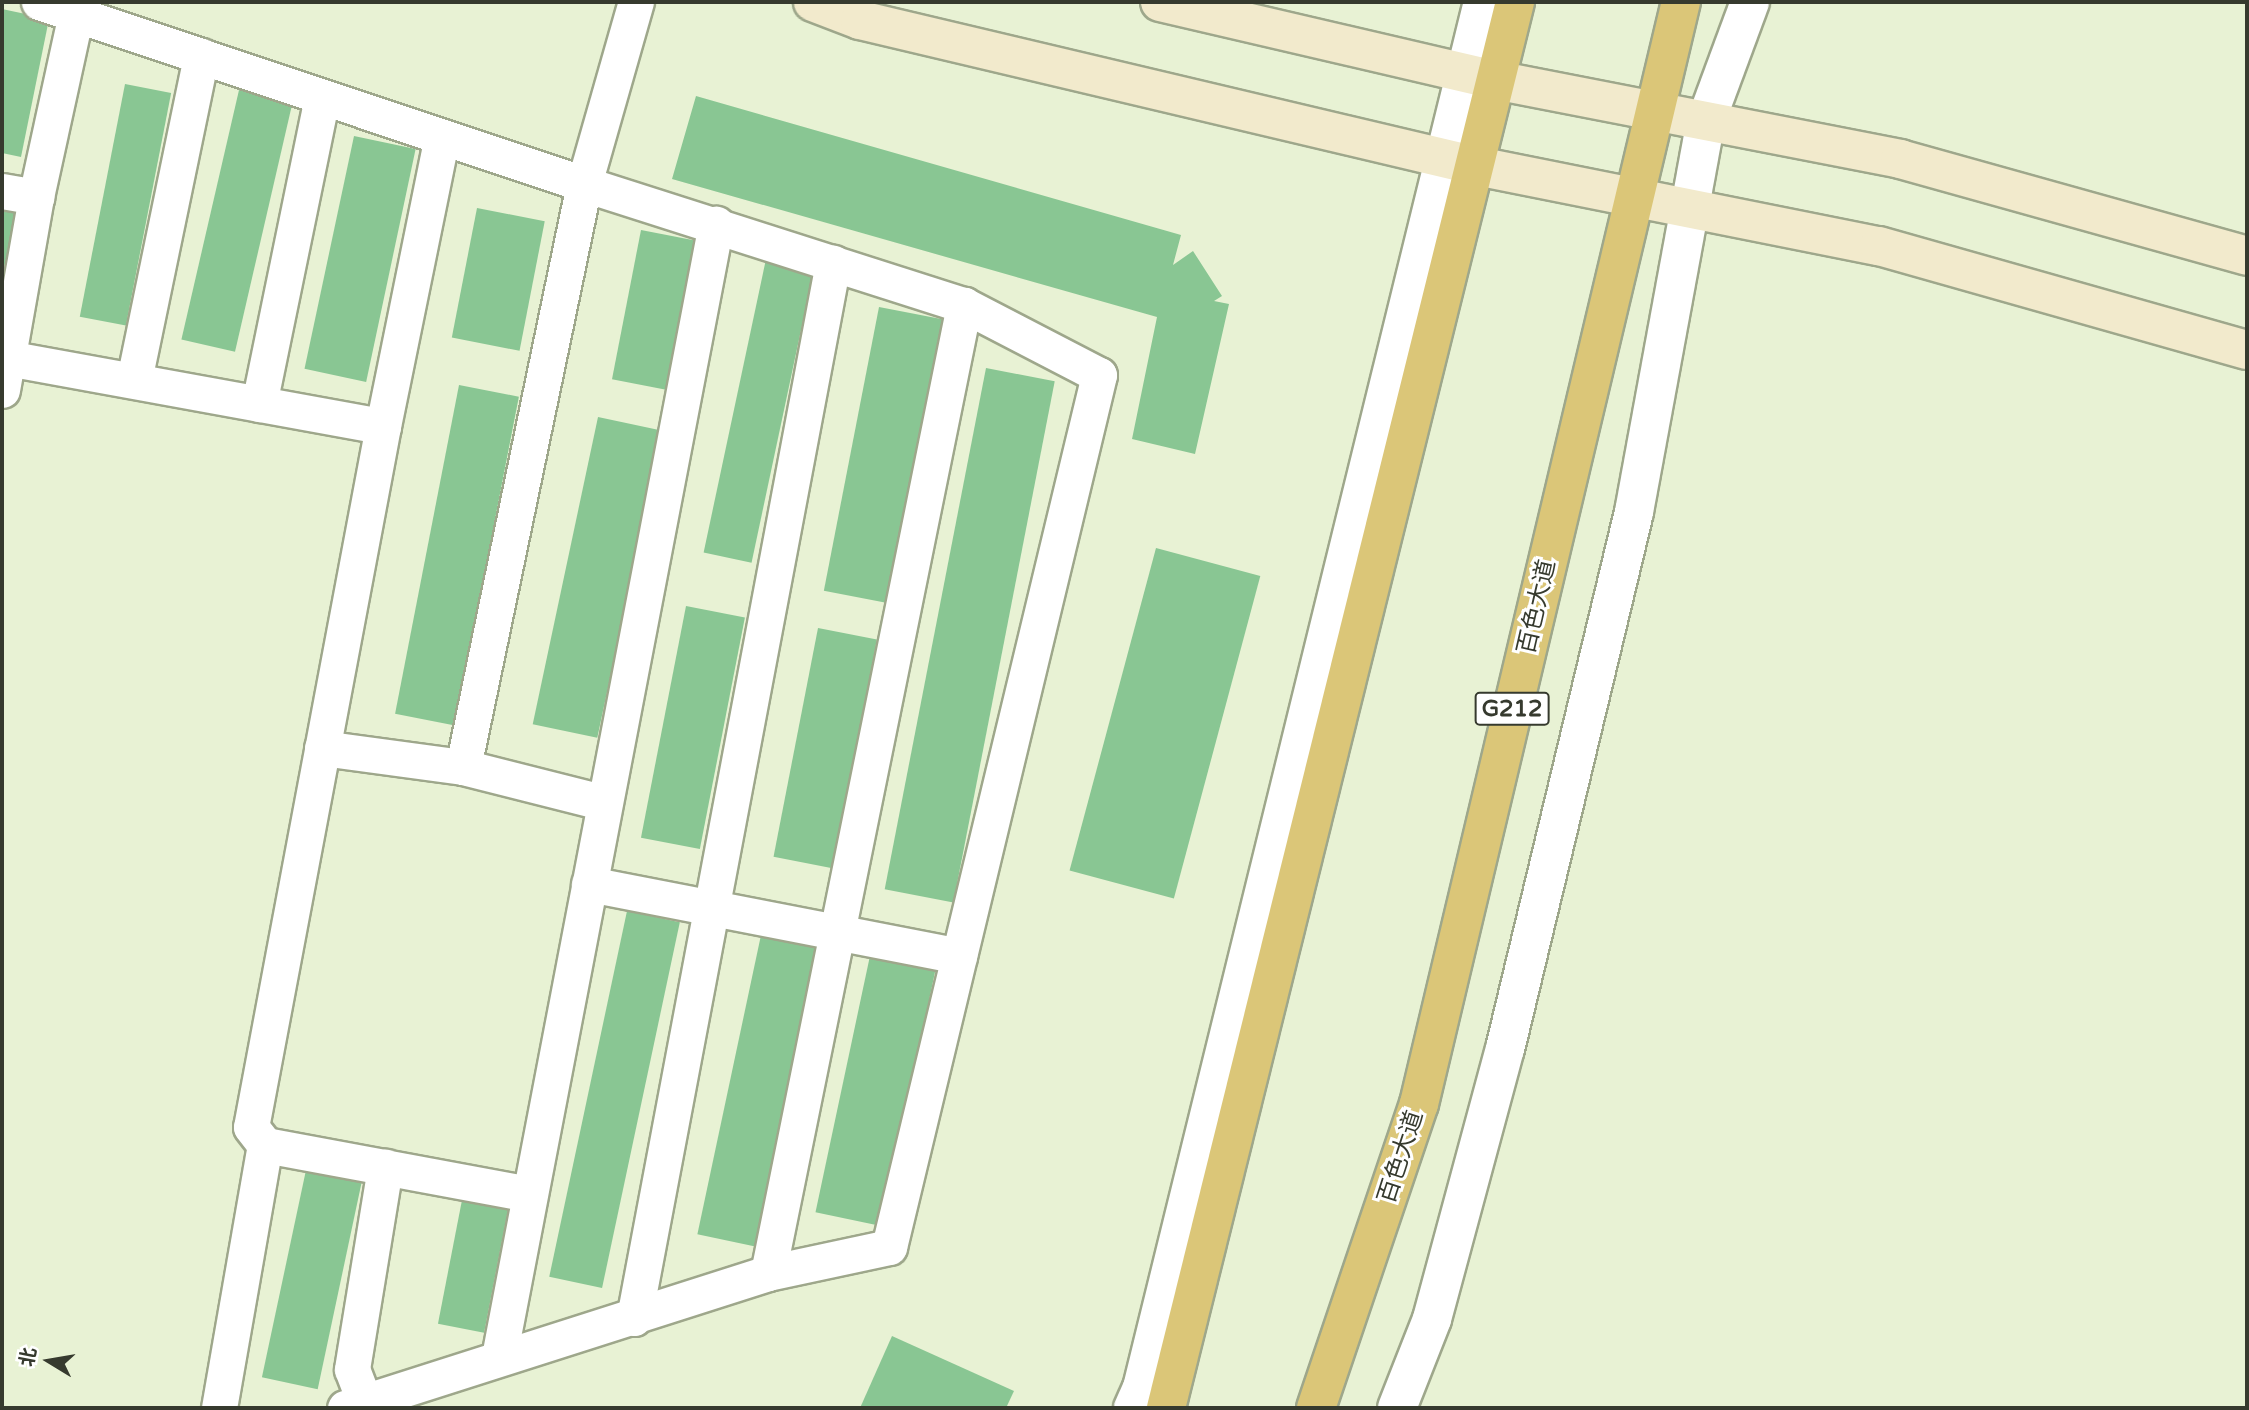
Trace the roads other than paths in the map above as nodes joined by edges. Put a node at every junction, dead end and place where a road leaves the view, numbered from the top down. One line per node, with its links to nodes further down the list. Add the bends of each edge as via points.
1 (39, 2): 9 (street)
2 (636, 2): 17 (street)
3 (813, 2): 16 (main road, via 860,20)
4 (1160, 2): 11 (main road)
5 (1483, 2): 11 (street)
6 (1515, 2): 11 (highway)
7 (1681, 2): 13 (highway, 百色大道 / G212)
8 (1750, 2): 14 (street)
9 (76, 14): 10 (street); 19 (street)
10 (201, 56): 12 (street); 28 (street)
11 (1481, 77): 13 (main road); 16 (highway)
12 (322, 96): 15 (street); 29 (street)
13 (1654, 111): 14 (main road); 20 (highway, 百色大道 / G212)
14 (1706, 121): 21 (street); 23 (main road, via 1900,159)
15 (442, 136): 17 (street); 30 (street)
16 (1460, 161): 20 (main road); 46 (street); 47 (highway)
17 (584, 184): 22 (street); 32 (street)
18 (2, 191): 19 (street)
19 (36, 197): 27 (street)
20 (1634, 198): 21 (main road); 48 (highway, 百色大道 / G212, via 1419,1104)
21 (1689, 207): 26 (main road, via 1879,246); 49 (street, via 1634,512 1505,1049 1432,1319)
22 (716, 224): 24 (street); 33 (street)
23 (2247, 256)
24 (833, 263): 25 (street); 35 (street)
25 (964, 305): 36 (street); 37 (street, via 1099,375)
26 (2247, 350)
27 (5, 374): 28 (street)
28 (134, 380): 29 (street)
29 (260, 404): 30 (street)
30 (383, 426): 31 (street)
31 (322, 748): 32 (street); 38 (street, via 251,1128)
32 (463, 767): 33 (street)
33 (605, 803): 34 (street)
34 (589, 884): 35 (street); 40 (street)
35 (712, 905): 36 (street); 42 (street)
36 (838, 930): 37 (street); 41 (street)
37 (959, 956): 41 (street, via 889,1247)
38 (265, 1145): 39 (street); 45 (street)
39 (386, 1167): 40 (street); 44 (street, via 352,1369)
40 (530, 1194): 43 (street)
41 (768, 1273): 42 (street)
42 (634, 1318): 43 (street)
43 (499, 1357): 44 (street)
44 (355, 1406)
45 (219, 1408)
46 (1133, 1408)
47 (1166, 1408)
48 (1316, 1408)
49 (1397, 1408)

